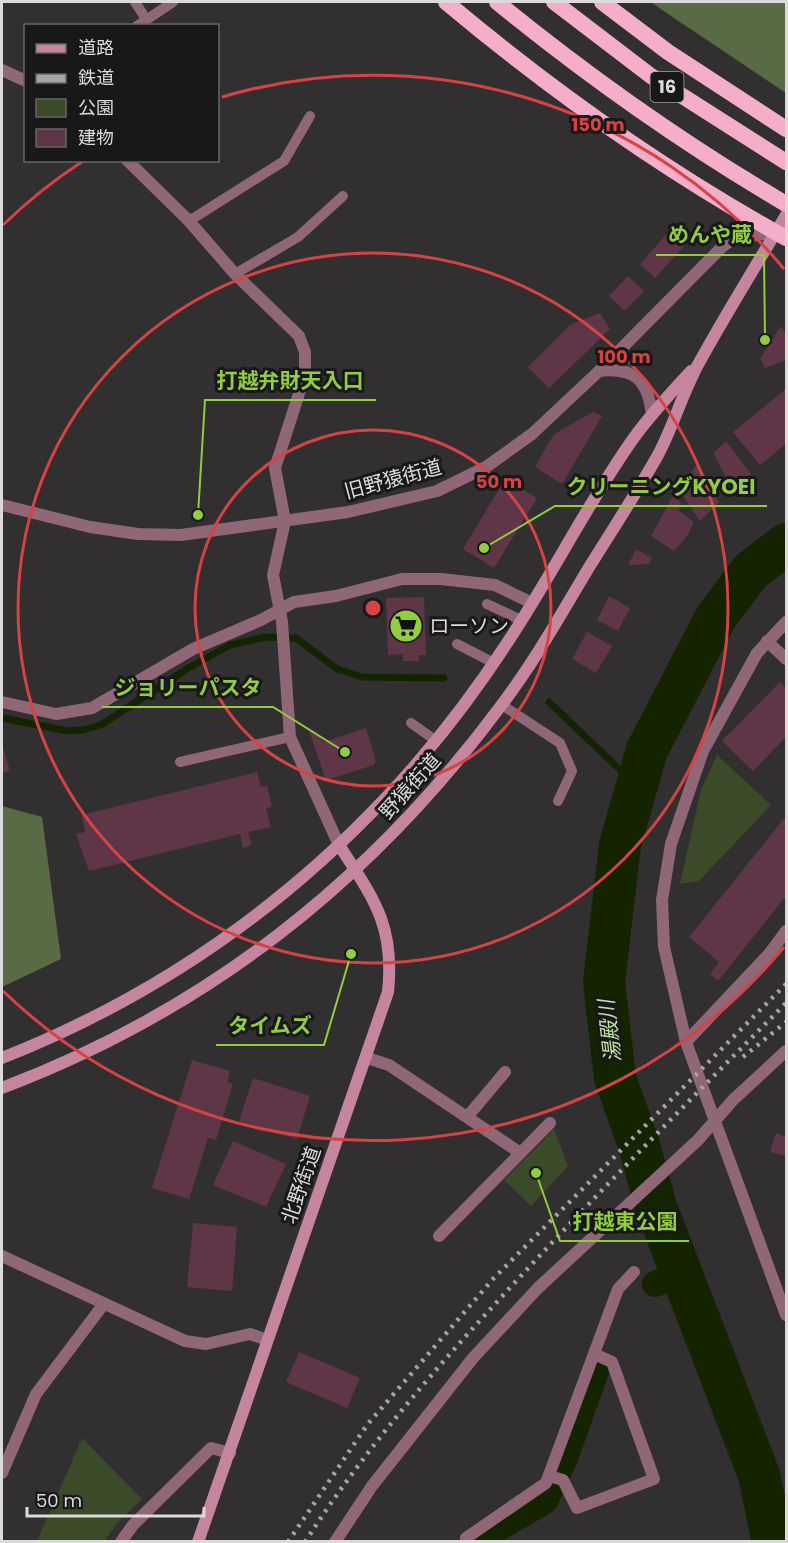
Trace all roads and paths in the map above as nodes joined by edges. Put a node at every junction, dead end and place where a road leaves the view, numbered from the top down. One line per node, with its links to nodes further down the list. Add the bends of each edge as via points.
1 (135, 2): 7 (lane)
2 (172, 2): 7 (lane)
3 (446, 2): 19 (highway, via 612,130)
4 (497, 2): 16 (highway, 16, via 630,105)
5 (554, 2): 14 (highway, 16, via 651,76)
6 (602, 2): 12 (highway, 16, via 668,52)
7 (146, 19): 8 (lane)
8 (140, 24)
9 (2, 70): 10 (street)
10 (24, 80)
11 (310, 116): 18 (lane, via 284,161)
12 (786, 129)
13 (129, 162): 18 (street)
14 (786, 162)
15 (343, 196): 20 (lane, via 298,237)
16 (786, 204)
17 (786, 215): 19 (main road)
18 (189, 220): 20 (street)
19 (781, 235): 21 (main road, 野猿街道); 22 (street, 旧野猿街道, via 733,239 722,247)
20 (235, 274): 25 (street, via 299,336 305,352 305,375 275,468)
21 (698, 363): 23 (main road, 野猿街道); 36 (main road, 野猿街道, via 658,454)
22 (599, 371): 23 (street, via 622,370 640,380 647,389); 25 (street, 旧野猿街道, via 532,434 458,482 418,496)
23 (652, 415): 26 (main road, 野猿街道)
24 (2, 505): 25 (street, 旧野猿街道, via 90,527 159,536)
25 (285, 521): 28 (street, via 273,575)
26 (532, 603): 28 (street, via 495,585 402,579 294,602); 29 (main road, 野猿街道)
27 (487, 604): 29 (lane)
28 (280, 617): 35 (street, via 193,649 92,708 56,714); 38 (street, via 290,696)
29 (521, 620): 34 (main road, 野猿街道)
30 (786, 622): 31 (street)
31 (767, 641): 33 (street); 45 (street, via 703,751 671,844 662,900 664,946)
32 (457, 644): 34 (lane)
33 (786, 659)
34 (494, 663): 39 (main road, 野猿街道)
35 (2, 702)
36 (502, 705): 41 (lane, via 560,743 572,771); 43 (main road, 野猿街道, via 435,789)
37 (411, 723): 39 (lane)
38 (290, 737): 40 (lane); 42 (street)
39 (435, 740): 42 (main road, 野猿街道, via 398,786)
40 (180, 762)
41 (558, 801)
42 (339, 845): 43 (main road, 北野街道); 47 (main road, 野猿街道, via 266,910 168,975 80,1023)
43 (356, 871): 48 (main road, 北野街道, via 381,917 391,962 388,992); 50 (main road, 野猿街道, via 307,915 169,1009 72,1059)
44 (786, 931): 45 (street)
45 (686, 1042): 52 (street)
46 (786, 1051): 52 (street)
47 (2, 1058)
48 (367, 1058): 51 (street, via 389,1065); 60 (main road, 北野街道)
49 (505, 1072): 51 (street)
50 (2, 1088)
51 (468, 1116): 54 (street)
52 (716, 1121): 59 (street); 67 (street, via 538,1288 473,1358 372,1486)
53 (550, 1123): 54 (street)
54 (519, 1152): 55 (street)
55 (439, 1236)
56 (2, 1256): 58 (street)
57 (634, 1272): 61 (street, via 618,1289)
58 (103, 1305): 60 (street, via 185,1341 206,1344 250,1334); 63 (street, via 36,1394)
59 (786, 1315)
60 (267, 1340): 62 (main road, 北野街道)
61 (594, 1354): 64 (street); 64 (street, via 612,1362 654,1479 577,1508 563,1480)
62 (230, 1453): 65 (street, via 210,1448); 66 (main road, 北野街道)
63 (2, 1473)
64 (549, 1476): 68 (street, via 546,1483 466,1538)
65 (121, 1542)
66 (198, 1542)
67 (335, 1542)
68 (467, 1542)

